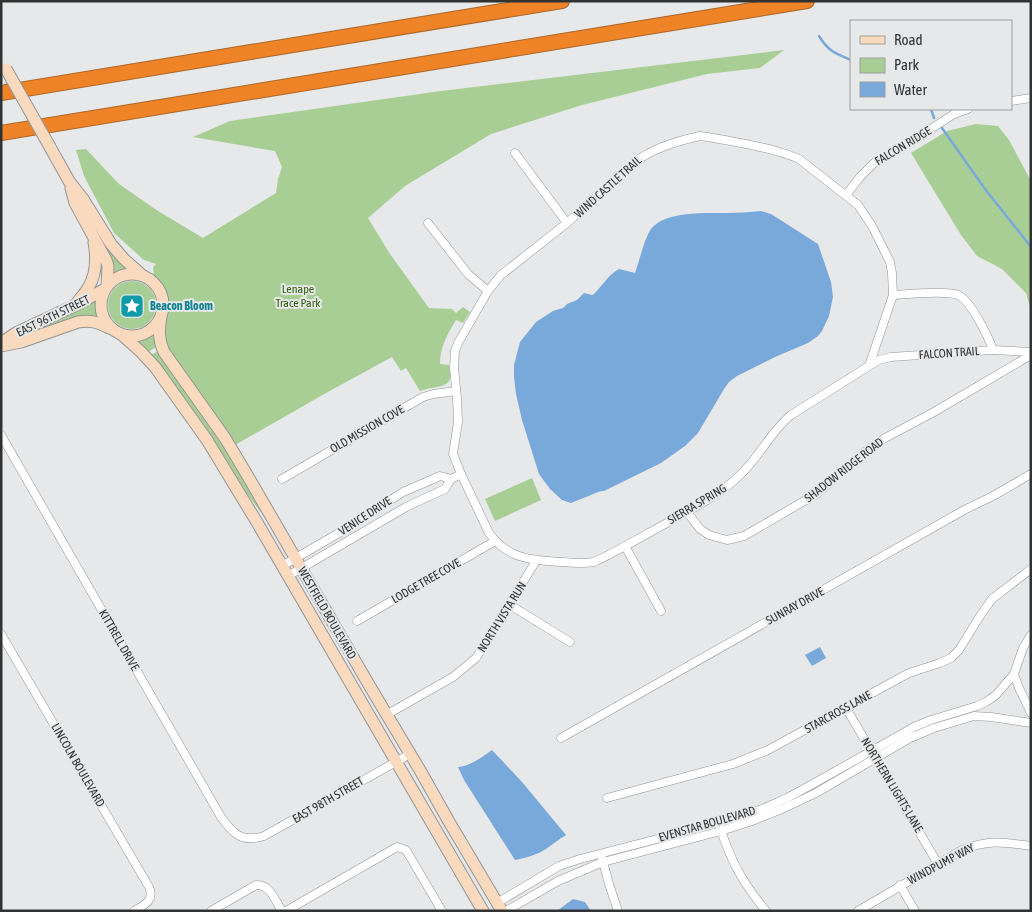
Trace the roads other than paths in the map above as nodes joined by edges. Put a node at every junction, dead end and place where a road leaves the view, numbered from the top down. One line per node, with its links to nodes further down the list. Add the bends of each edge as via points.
1 (562, 1): 4 (highway)
2 (807, 1): 8 (highway)
3 (3, 66): 10 (main road, bridge)
4 (1, 93)
5 (1031, 98): 6 (street)
6 (1012, 102)
7 (965, 110): 11 (street, FALCON RIDGE, via 874,163)
8 (1, 133)
9 (515, 153): 13 (street)
10 (69, 181): 14 (main road, via 75,203); 15 (main road, via 111,244)
11 (846, 195): 13 (street, WIND CASTLE TRAIL, via 799,158 776,150 700,136 644,155); 18 (street, WIND CASTLE TRAIL, via 858,205 872,226 890,262)
12 (428, 223): 17 (street, via 468,274)
13 (567, 224): 17 (street, WIND CASTLE TRAIL, via 501,276)
14 (93, 236): 16 (main road, via 106,260); 19 (main road, via 95,272 89,287)
15 (143, 276): 16 (main road, via 124,275); 20 (main road, via 154,283 161,294)
16 (106, 287): 19 (main road, EAST 96TH STREET); 21 (main road, via 101,311 104,320)
17 (488, 292): 26 (street, WIND CASTLE TRAIL, via 455,351)
18 (893, 295): 23 (street, via 946,293 959,296 975,314); 25 (street)
19 (74, 306): 22 (main road, EAST 96TH STREET, via 16,332)
20 (161, 316): 21 (main road, via 154,327 143,334 130,336); 36 (main road, WESTFIELD BOULEVARD, via 159,337 164,352 224,438)
21 (117, 332): 22 (main road, EAST 96TH STREET, via 100,323 84,321 21,342); 38 (main road, WESTFIELD BOULEVARD, via 155,367 207,440)
22 (1, 345)
23 (993, 350): 24 (street, FALCON TRAIL); 25 (street, FALCON TRAIL, via 891,357)
24 (1031, 354): 32 (street, SHADOW RIDGE ROAD, via 885,438 864,452 818,493 744,536 727,540 709,535 700,530)
25 (869, 366): 32 (street, SIERRA SPRING, via 791,415 741,475)
26 (456, 391): 28 (street, WIND CASTLE TRAIL, via 458,422 453,454); 31 (street, OLD MISSION COVE, via 420,398)
27 (1, 436): 56 (street, KITTRELL DRIVE, via 220,817 233,832)
28 (461, 474): 30 (street, VENICE DRIVE); 33 (street, SIERRA SPRING)
29 (1031, 474): 50 (street, SUNRAY DRIVE)
30 (451, 479): 36 (street, VENICE DRIVE, via 445,489); 36 (street, VENICE DRIVE, via 440,476 403,492)
31 (282, 480)
32 (686, 512): 34 (street, SIERRA SPRING)
33 (495, 541): 35 (street, SIERRA SPRING, via 522,558); 41 (street, LODGE TREE COVE)
34 (625, 546): 35 (street, SIERRA SPRING, via 585,564); 40 (street)
35 (536, 561): 39 (street, NORTH VISTA RUN)
36 (298, 563): 38 (street, VENICE DRIVE); 38 (street, VENICE DRIVE); 48 (main road, WESTFIELD BOULEVARD)
37 (1031, 569): 46 (street, STARCROSS LANE, via 992,599 951,658 909,673)
38 (285, 571): 53 (main road, WESTFIELD BOULEVARD)
39 (510, 605): 44 (street); 48 (street, NORTH VISTA RUN, via 482,650 465,668)
40 (661, 611)
41 (357, 621)
42 (1, 634): 63 (street, LINCOLN BOULEVARD, via 152,892 149,901)
43 (1031, 635): 45 (street, EVENSTAR BOULEVARD)
44 (570, 642)
45 (1014, 674): 47 (street); 52 (street, EVENSTAR BOULEVARD, via 986,702 914,727)
46 (846, 708): 52 (street, NORTHERN LIGHTS LANE); 54 (street, STARCROSS LANE, via 747,760)
47 (1031, 713)
48 (386, 714): 51 (main road, WESTFIELD BOULEVARD)
49 (1031, 722): 52 (street, EVENSTAR BOULEVARD, via 971,717 926,731)
50 (561, 738)
51 (410, 754): 53 (street, EAST 98TH STREET); 62 (main road, WESTFIELD BOULEVARD)
52 (874, 754): 55 (street, EVENSTAR BOULEVARD); 60 (street, NORTHERN LIGHTS LANE)
53 (396, 762): 56 (street, EAST 98TH STREET, via 273,832 256,839); 68 (main road, WESTFIELD BOULEVARD)
54 (607, 798)
55 (720, 827): 58 (street, EVENSTAR BOULEVARD); 59 (street, EVENSTAR BOULEVARD); 70 (street, via 739,875)
56 (244, 838)
57 (1031, 846): 60 (street, WINDPUMP WAY, via 981,843)
58 (600, 854): 59 (street); 62 (street, EVENSTAR BOULEVARD, via 559,866)
59 (603, 862): 62 (street, EVENSTAR BOULEVARD); 69 (street)
60 (938, 864): 61 (street, WINDPUMP WAY)
61 (900, 885): 71 (street, WINDPUMP WAY); 72 (street)
62 (502, 908)
63 (134, 911)
64 (211, 911): 65 (street, via 262,884)
65 (282, 911)
66 (286, 911): 67 (street, via 397,847 406,850)
67 (442, 911)
68 (483, 911)
69 (618, 911)
70 (766, 911)
71 (858, 911)
72 (915, 911)

